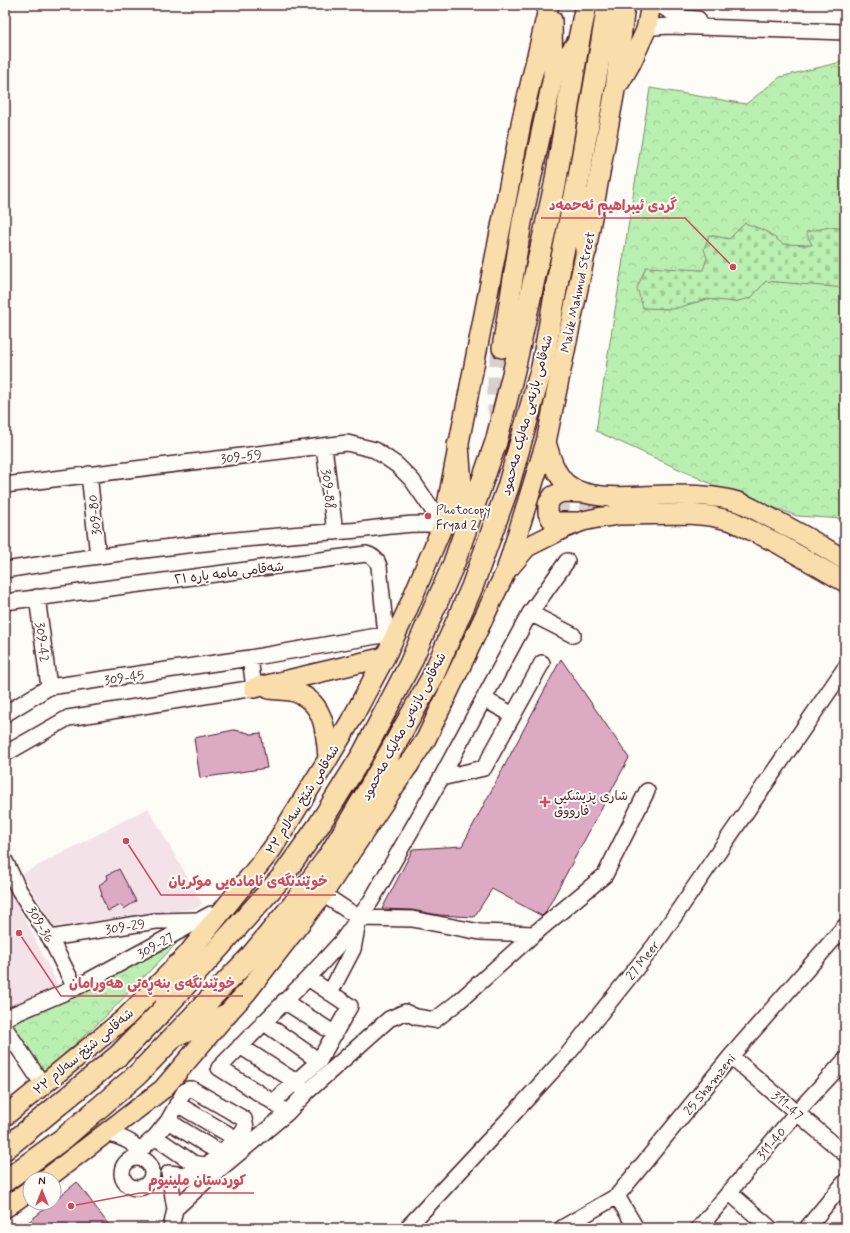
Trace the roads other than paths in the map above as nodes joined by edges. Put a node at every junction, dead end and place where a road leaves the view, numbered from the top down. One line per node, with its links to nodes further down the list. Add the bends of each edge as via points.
1 (549, 5): 18 (main road, شەقامی شێخ سەلام ٣٣, via 522,119)
2 (552, 5): 12 (main road)
3 (586, 5): 11 (highway, شەقامی بازنەیی مەلیک مەحمود)
4 (608, 5): 14 (highway, شەقامی بازنەیی مەلیک مەحمود)
5 (625, 5): 13 (main road, Malik Mahmud Street)
6 (651, 5): 9 (main road)
7 (658, 5): 8 (street, via 682,18)
8 (845, 23)
9 (646, 30): 10 (street, via 670,26); 13 (main road)
10 (845, 32)
11 (579, 38): 12 (main road); 27 (highway, شەقامی بازنەیی مەلیک مەحمود, via 555,185 514,370 496,442)
12 (553, 77): 16 (main road, via 522,222)
13 (615, 90): 15 (main road, Malik Mahmud Street)
14 (579, 177): 15 (highway); 54 (highway, شەقامی بازنەیی مەلیک مەحمود, via 542,366 508,486 472,587 432,678)
15 (586, 250): 17 (main road, Malik Mahmud Street)
16 (502, 348)
17 (546, 442): 22 (main road, via 558,474 566,484); 33 (main road, Malik Mahmud Street)
18 (458, 446): 25 (main road, شەقامی شێخ سەلام ٣٣); 27 (highway)
19 (324, 447): 20 (street, 309-59); 25 (street, 309-59, via 347,443 375,450 397,465 412,480); 26 (street, 309-88)
20 (89, 474): 21 (street, 309-59); 28 (street, 309-80)
21 (5, 485)
22 (585, 493): 24 (main road, via 562,492 553,496 548,504 548,513 552,520); 29 (main road, via 627,496 713,496 739,502 786,525)
23 (605, 504): 32 (main road, via 657,503 733,511 788,537)
24 (583, 521): 33 (main road, via 527,547); 34 (main road, via 618,515 711,516 732,521 777,543)
25 (443, 525): 26 (street, via 410,524); 38 (main road, شەقامی شێخ سەلام ٣٣, via 415,593)
26 (334, 532): 28 (street, via 247,538)
27 (465, 532): 69 (highway, شەقامی بازنەیی مەلیک مەحمود, via 410,664 363,754 319,825 282,877)
28 (98, 556): 31 (street)
29 (845, 560)
30 (567, 561): 37 (street)
31 (5, 570)
32 (845, 570)
33 (506, 571): 51 (main road, via 426,739)
34 (845, 582)
35 (37, 597): 36 (street, شەقامی مامە یارە ٢١); 38 (street, شەقامی مامە یارە ٢١, via 366,554 376,558 379,566); 44 (street, 309-42)
36 (5, 602)
37 (530, 613): 39 (street); 46 (street)
38 (391, 634): 40 (main road, شەقامی شێخ سەلام ٣٣); 41 (street, 309-45)
39 (574, 635)
40 (385, 657): 45 (main road); 50 (main road, شەقامی شێخ سەلام ٣٣)
41 (250, 658): 44 (street, 309-45); 45 (street)
42 (542, 664): 48 (street)
43 (845, 668): 108 (street, 27 Meer, via 654,946 568,1054)
44 (48, 687): 47 (street, 309-45)
45 (254, 688): 49 (street, via 68,718); 50 (main road, via 292,691 312,702 323,720)
46 (484, 699): 48 (street); 52 (street)
47 (5, 714)
48 (513, 715): 52 (street, via 484,768)
49 (5, 754)
50 (328, 759): 57 (main road, شەقامی شێخ سەلام ٣٣, via 272,849)
51 (408, 765): 54 (highway); 56 (main road)
52 (441, 778): 58 (street)
53 (647, 791): 61 (street, via 605,875)
54 (359, 807): 75 (highway, شەقامی بازنەیی مەلیک مەحمود, via 331,853 265,939)
55 (5, 861): 62 (street, 309-36, via 19,890)
56 (323, 894): 58 (street); 70 (main road, via 247,992)
57 (218, 916): 59 (street, 309-27, via 211,914); 64 (main road, شەقامی شێخ سەلام ٣٣)
58 (359, 918): 61 (street, via 412,919 480,932); 63 (street)
59 (200, 920): 62 (street, 309-29, via 156,921); 66 (street, 309-27)
60 (845, 926): 77 (street, 25 Shamzeni)
61 (534, 934): 82 (street, via 435,1020 405,1012 394,1016)
62 (50, 938): 66 (street, 309-36)
63 (347, 945): 65 (street); 67 (street)
64 (176, 966): 69 (highway); 81 (main road, شەقامی شێخ سەلام ٣٣, via 125,1018)
65 (308, 978): 67 (street); 68 (street)
66 (75, 988): 71 (street, 309-27)
67 (330, 993): 74 (street, via 350,1006)
68 (284, 1001): 72 (street); 74 (street)
69 (164, 1008): 92 (highway, شەقامی بازنەیی مەلیک مەحمود, via 118,1055)
70 (226, 1014): 75 (highway); 89 (main road, via 163,1089)
71 (5, 1018)
72 (264, 1022): 76 (street); 79 (street)
73 (5, 1028): 81 (street)
74 (335, 1034): 79 (street)
75 (172, 1037): 100 (highway, شەقامی بازنەیی مەلیک مەحمود, via 138,1074 64,1138)
76 (240, 1046): 80 (street); 83 (street, via 218,1068)
77 (731, 1056): 85 (street, 311-47); 104 (street, 25 Shamzeni)
78 (845, 1060): 85 (street, 311-40)
79 (319, 1061): 80 (street)
80 (296, 1082): 82 (street); 83 (street)
81 (44, 1085): 87 (main road, شەقامی شێخ سەلام ٣٣)
82 (307, 1092): 86 (street)
83 (273, 1102): 86 (street)
84 (177, 1104): 88 (street); 91 (street); 91 (street, via 184,1092 192,1089 244,1119 246,1128)
85 (797, 1112): 95 (street, 311-47); 102 (street, 311-40)
86 (287, 1113): 99 (street)
87 (5, 1116)
88 (168, 1120): 90 (street); 93 (street)
89 (106, 1132): 94 (street, via 130,1142); 97 (main road)
90 (155, 1136): 93 (street, via 193,1163 204,1165 212,1162); 94 (street)
91 (235, 1138): 93 (street)
92 (5, 1149)
93 (220, 1153)
94 (140, 1154): 96 (street); 96 (street, via 124,1165 122,1174 126,1183 135,1187 145,1185 151,1178)
95 (845, 1154)
96 (152, 1170): 98 (street)
97 (56, 1171)
98 (169, 1173): 99 (street); 106 (street)
99 (209, 1178): 106 (street)
100 (5, 1181)
101 (845, 1182): 113 (street)
102 (729, 1192): 111 (street, 311-40); 112 (street)
103 (22, 1196): 105 (main road)
104 (617, 1196): 109 (street, 25 Shamzeni); 110 (street)
105 (5, 1208)
106 (175, 1210): 107 (street)
107 (171, 1228)
108 (407, 1228)
109 (562, 1228)
110 (636, 1228)
111 (699, 1228)
112 (770, 1228)
113 (807, 1228)

